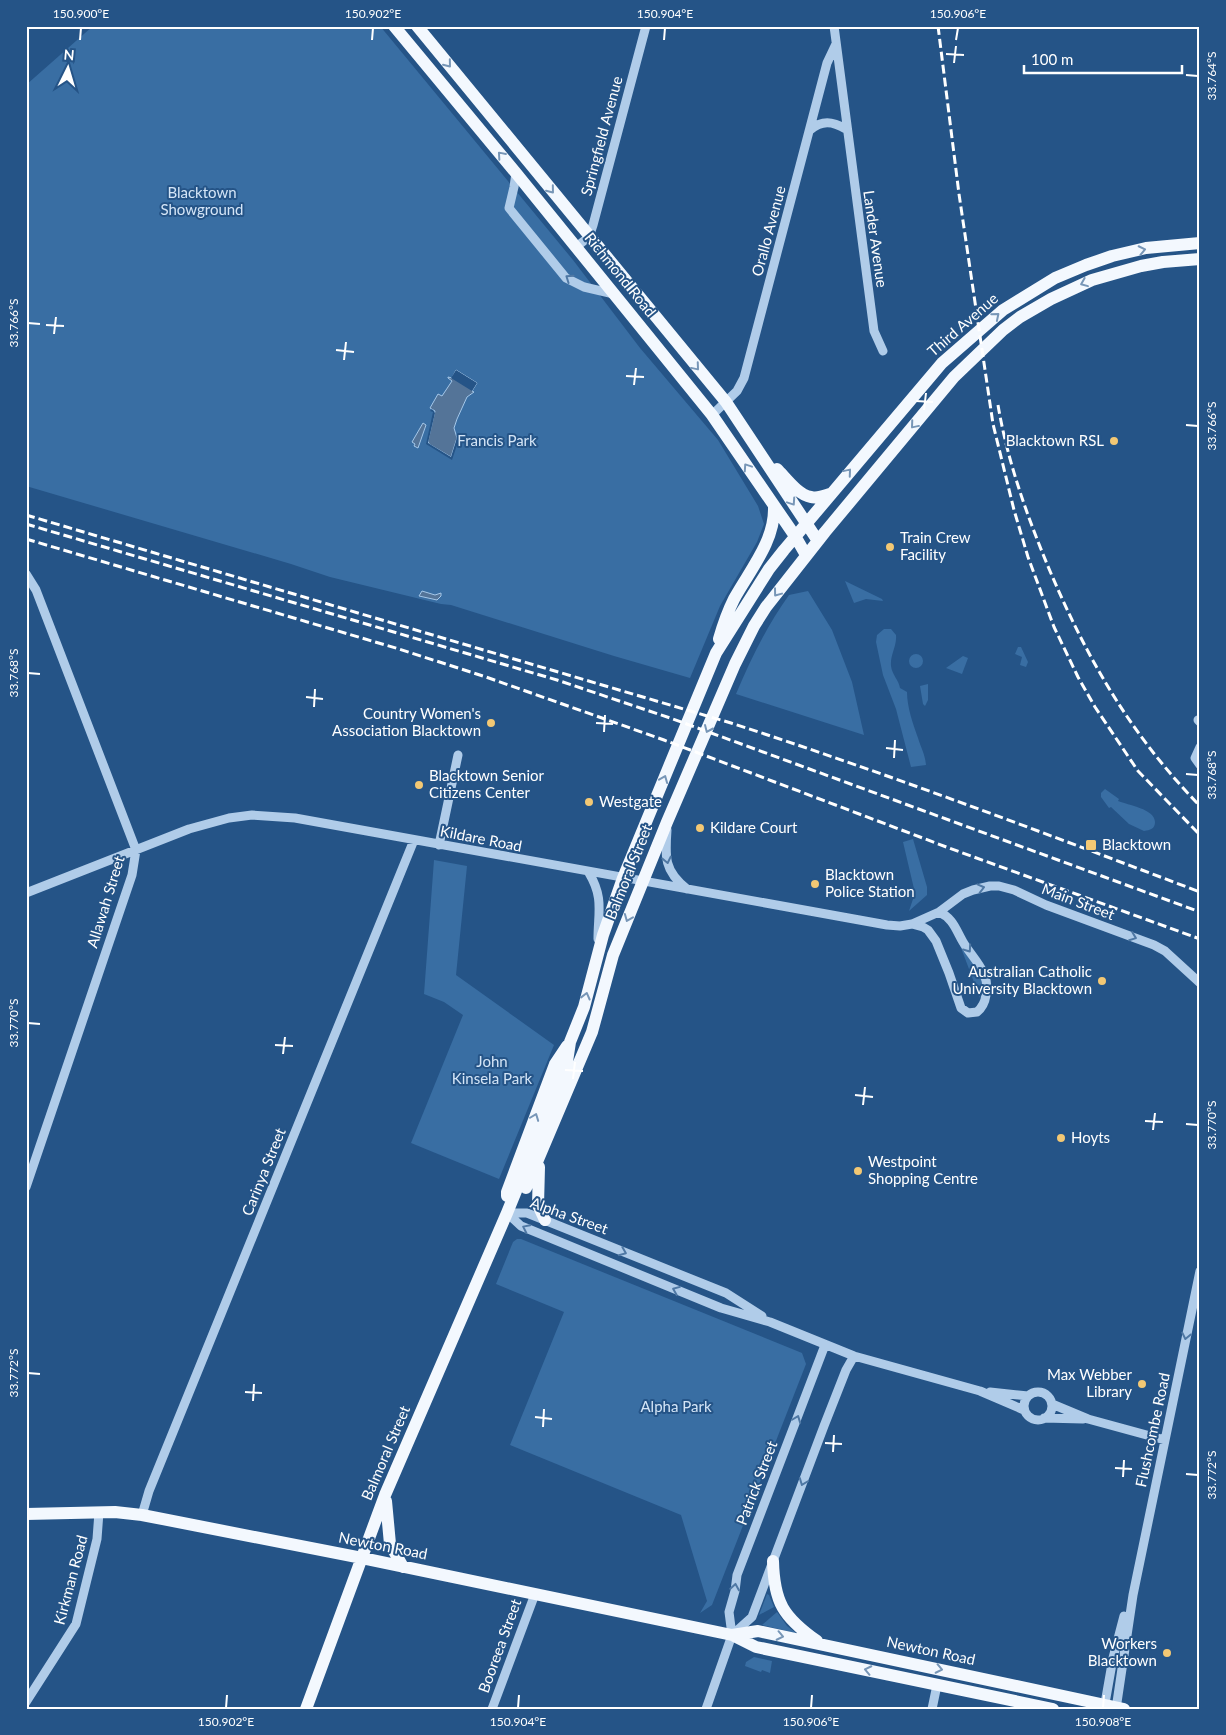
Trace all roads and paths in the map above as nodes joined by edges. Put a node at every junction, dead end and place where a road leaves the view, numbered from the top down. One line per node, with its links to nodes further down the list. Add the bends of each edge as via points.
1 (394, 26): 8 (main road, Richmond Road, one-way to 1)
2 (417, 26): 9 (main road, Richmond Road, one-way to 9)
3 (646, 26): 9 (street, Springfield Avenue)
4 (834, 26): 5 (street, Lander Avenue)
5 (836, 44): 6 (street, Lander Avenue); 7 (street, Orallo Avenue, via 827,63)
6 (846, 129): 7 (street, via 826,122); 14 (street, Lander Avenue, via 874,331)
7 (810, 130): 15 (street, Orallo Avenue, via 744,378)
8 (516, 173): 11 (main road, Richmond Road); 13 (street, one-way to 8, via 584,287 566,278 508,208)
9 (589, 237): 11 (street); 15 (main road, Richmond Road, one-way to 15)
10 (1200, 243): 18 (main road, Third Avenue, one-way to 10, via 942,363 1009,306 1055,278 1103,259 1146,248)
11 (576, 247): 13 (main road, Richmond Road)
12 (1200, 259): 22 (main road, Third Avenue, one-way to 22, via 1148,265 1092,280 1067,290 1020,317 954,378)
13 (614, 294): 16 (main road, Richmond Road)
14 (882, 351)
15 (726, 402): 16 (street, Orallo Avenue); 17 (main road, Richmond Road)
16 (712, 415): 19 (main road, Richmond Road, one-way to 16)
17 (759, 452): 18 (main road, via 804,494 817,498); 20 (main road, Richmond Road, one-way to 20)
18 (830, 494): 20 (main road, Third Avenue)
19 (774, 507): 21 (main road, Richmond Road); 25 (main road, via 771,533 733,601)
20 (806, 523): 21 (main road, Third Avenue); 22 (main road, Richmond Road)
21 (795, 536): 23 (main road, Richmond Road); 25 (main road, Balmoral Street, via 769,569)
22 (818, 541): 23 (main road, Third Avenue)
23 (806, 555): 29 (main road, Balmoral Street, one-way to 29, via 754,626)
24 (26, 574): 32 (street, Allawah Street, via 36,590)
25 (716, 654): 34 (main road, Balmoral Street, one-way to 25)
26 (1200, 747): 28 (street, via 1195,758)
27 (458, 755): 31 (street)
28 (1200, 765)
29 (667, 822): 35 (main road, Balmoral Street); 36 (street, one-way to 36, via 666,860 674,876)
30 (414, 840): 31 (street, Kildare Road); 32 (street, Kildare Road, via 304,820 252,815 211,822); 60 (street, Carinya Street)
31 (439, 845): 33 (street, Kildare Road)
32 (136, 850): 37 (street, Kildare Road); 43 (street, Allawah Street, via 132,875)
33 (589, 873): 34 (street, Kildare Road); 40 (street, via 600,902)
34 (623, 878): 35 (street, Kildare Road); 40 (main road, Balmoral Street)
35 (643, 881): 36 (street, Kildare Road); 42 (main road, Balmoral Street, one-way to 42, via 613,955 592,1032)
36 (689, 890): 39 (street, Kildare Road, via 887,925)
37 (26, 893)
38 (939, 912): 39 (street, Kildare Road); 39 (street, one-way to 39, via 952,922 986,977 987,992 978,1012 968,1013 960,1008 950,972 936,941 928,930); 41 (street, Main Street, one-way to 41, via 973,890 1006,887 1154,945)
39 (912, 924)
40 (598, 949): 44 (main road, Balmoral Street, one-way to 40, via 566,1068 570,1042 584,1007)
41 (1200, 983)
42 (539, 1160): 44 (main road, Balmoral Street, via 521,1199); 45 (main road, via 538,1204)
43 (26, 1187)
44 (507, 1213): 45 (street, Alpha Street, via 527,1213); 47 (street, Alpha Street, one-way to 44, via 721,1308 521,1226); 57 (main road, Balmoral Street)
45 (545, 1220): 47 (street, Alpha Street, one-way to 47, via 726,1293)
46 (1200, 1271): 56 (street, Flushcombe Road, one-way to 56)
47 (770, 1322): 48 (street, Alpha Street)
48 (825, 1345): 49 (street, Alpha Street); 65 (street, Patrick Street, one-way to 48, via 729,1612 736,1575)
49 (854, 1356): 50 (street, Alpha Street); 62 (street, Patrick Street, one-way to 62)
50 (980, 1391): 51 (street, Alpha Street); 53 (street, Alpha Street)
51 (1028, 1396): 52 (street, via 1035,1392 1044,1393); 53 (street)
52 (1052, 1404): 54 (street); 55 (street)
53 (1024, 1410): 54 (street, via 1033,1418)
54 (1044, 1418): 55 (street)
55 (1088, 1419): 56 (street)
56 (1165, 1440): 69 (street, Flushcombe Road, via 1133,1594 1118,1639)
57 (385, 1495): 61 (main road, Balmoral Street); 63 (main road, via 390,1544)
58 (99, 1512): 59 (main road, Newton Road); 60 (main road, Newton Road); 68 (street, Kirkman Road, via 76,1624)
59 (26, 1514)
60 (142, 1515): 61 (main road, Newton Road)
61 (362, 1558): 63 (main road, Newton Road); 70 (main road, Balmoral Street)
62 (773, 1561): 65 (street, Patrick Street, via 752,1617); 66 (main road, via 776,1593 781,1607 802,1631)
63 (403, 1566): 64 (main road, Newton Road)
64 (535, 1594): 65 (main road, Newton Road); 71 (street, Booreea Street)
65 (732, 1635): 66 (main road, Newton Road, one-way to 66, via 758,1631); 67 (main road, Newton Road, one-way to 65, via 756,1647); 72 (street, Patrick Street)
66 (824, 1645): 69 (main road, Newton Road, one-way to 69)
67 (937, 1685): 73 (street); 74 (main road, Newton Road)
68 (26, 1702)
69 (1113, 1707)
70 (306, 1709)
71 (492, 1709)
72 (706, 1709)
73 (932, 1709)
74 (1053, 1709)

